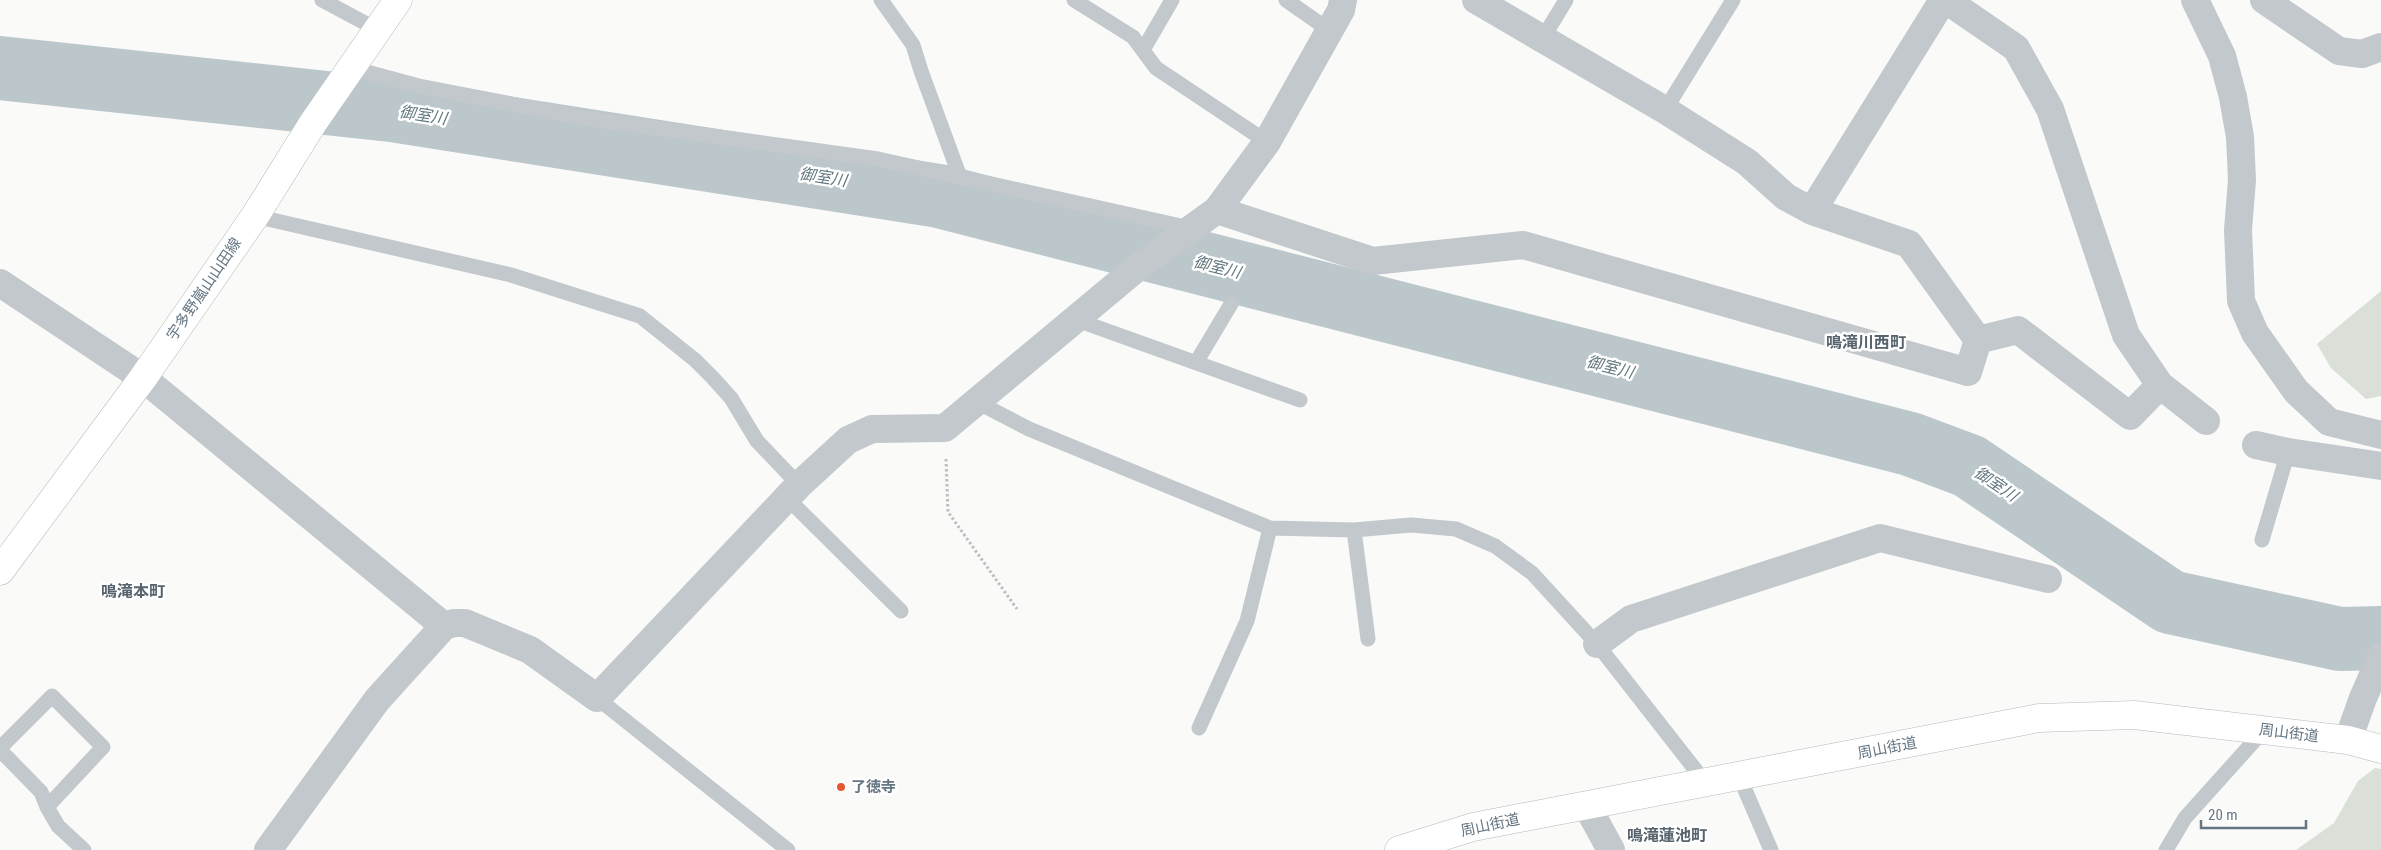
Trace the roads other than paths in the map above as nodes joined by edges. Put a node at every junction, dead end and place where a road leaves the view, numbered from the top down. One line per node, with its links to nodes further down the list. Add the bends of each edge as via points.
1 (322, 0): 14 (lane)
2 (398, 0): 14 (main road, 宇多野嵐山山田線)
3 (881, 0): 22 (lane, via 913,45)
4 (1074, 0): 18 (lane, via 1134,37)
5 (1172, 0): 18 (lane)
6 (1286, 0): 15 (lane)
7 (1344, 0): 15 (street)
8 (1476, 0): 16 (street)
9 (1566, 0): 16 (lane)
10 (1733, 0): 20 (lane)
11 (1945, 0): 24 (street); 33 (street, via 2016,48 2045,100 2126,335)
12 (2195, 0): 37 (street, via 2222,56 2240,137 2242,180 2238,230 2241,301 2255,333 2296,391 2329,422)
13 (2264, 0): 17 (street, via 2339,51 2362,54)
14 (378, 30): 19 (main road, 宇多野嵐山山田線)
15 (1329, 30): 21 (street)
16 (1543, 38): 20 (street)
17 (2381, 47)
18 (1143, 50): 21 (lane, via 1156,68)
19 (349, 72): 22 (lane, via 583,118 878,159); 25 (main road, 宇多野嵐山山田線)
20 (1665, 110): 24 (street, via 1747,162 1786,197)
21 (1267, 142): 23 (street)
22 (960, 177): 26 (lane)
23 (1217, 210): 26 (street); 30 (street, via 1373,261 1523,245 1968,372)
24 (1812, 212): 30 (street, via 1909,244)
25 (254, 216): 32 (main road, 宇多野嵐山山田線); 41 (lane, via 511,275 640,316 713,378)
26 (1185, 232): 29 (street)
27 (0, 283): 32 (street)
28 (1231, 304): 31 (lane)
29 (1074, 318): 31 (lane); 35 (street)
30 (1978, 340): 33 (street, via 2018,330 2130,416)
31 (1198, 362): 34 (lane)
32 (143, 378): 45 (main road, 宇多野嵐山山田線); 48 (street)
33 (2160, 385): 36 (street)
34 (1300, 400)
35 (978, 402): 41 (street, via 944,428 872,429 848,440); 42 (lane, via 1028,429)
36 (2206, 421)
37 (2381, 435)
38 (2256, 445): 39 (street)
39 (2288, 452): 40 (street); 44 (lane)
40 (2381, 466)
41 (793, 492): 47 (lane); 52 (street)
42 (1270, 528): 43 (lane); 53 (lane, via 1248,621)
43 (1354, 530): 49 (lane); 50 (lane, via 1411,525 1456,529 1495,546 1532,573)
44 (2262, 540)
45 (0, 571)
46 (2048, 579): 50 (street, via 1880,538 1631,619)
47 (901, 611)
48 (444, 626): 52 (street, via 454,622 465,623 530,650); 63 (street, via 377,700)
49 (1368, 639)
50 (1597, 644): 59 (lane)
51 (2381, 657): 55 (street)
52 (597, 698): 64 (lane)
53 (1199, 728)
54 (2264, 730): 55 (main road, 周山街道); 58 (main road, 周山街道, via 2134,715 2039,718); 68 (lane, via 2185,818)
55 (2348, 740): 57 (main road, 周山街道)
56 (0, 749): 61 (lane, via 42,792); 61 (lane, via 52,696 103,747)
57 (2381, 749)
58 (1739, 776): 59 (main road, 周山街道); 67 (lane)
59 (1705, 782): 60 (main road, 周山街道)
60 (1587, 806): 65 (main road, 周山街道, via 1473,827); 66 (street)
61 (47, 807): 62 (lane, via 58,826)
62 (84, 850)
63 (268, 850)
64 (788, 850)
65 (1399, 850)
66 (1612, 850)
67 (1771, 850)
68 (2166, 850)

